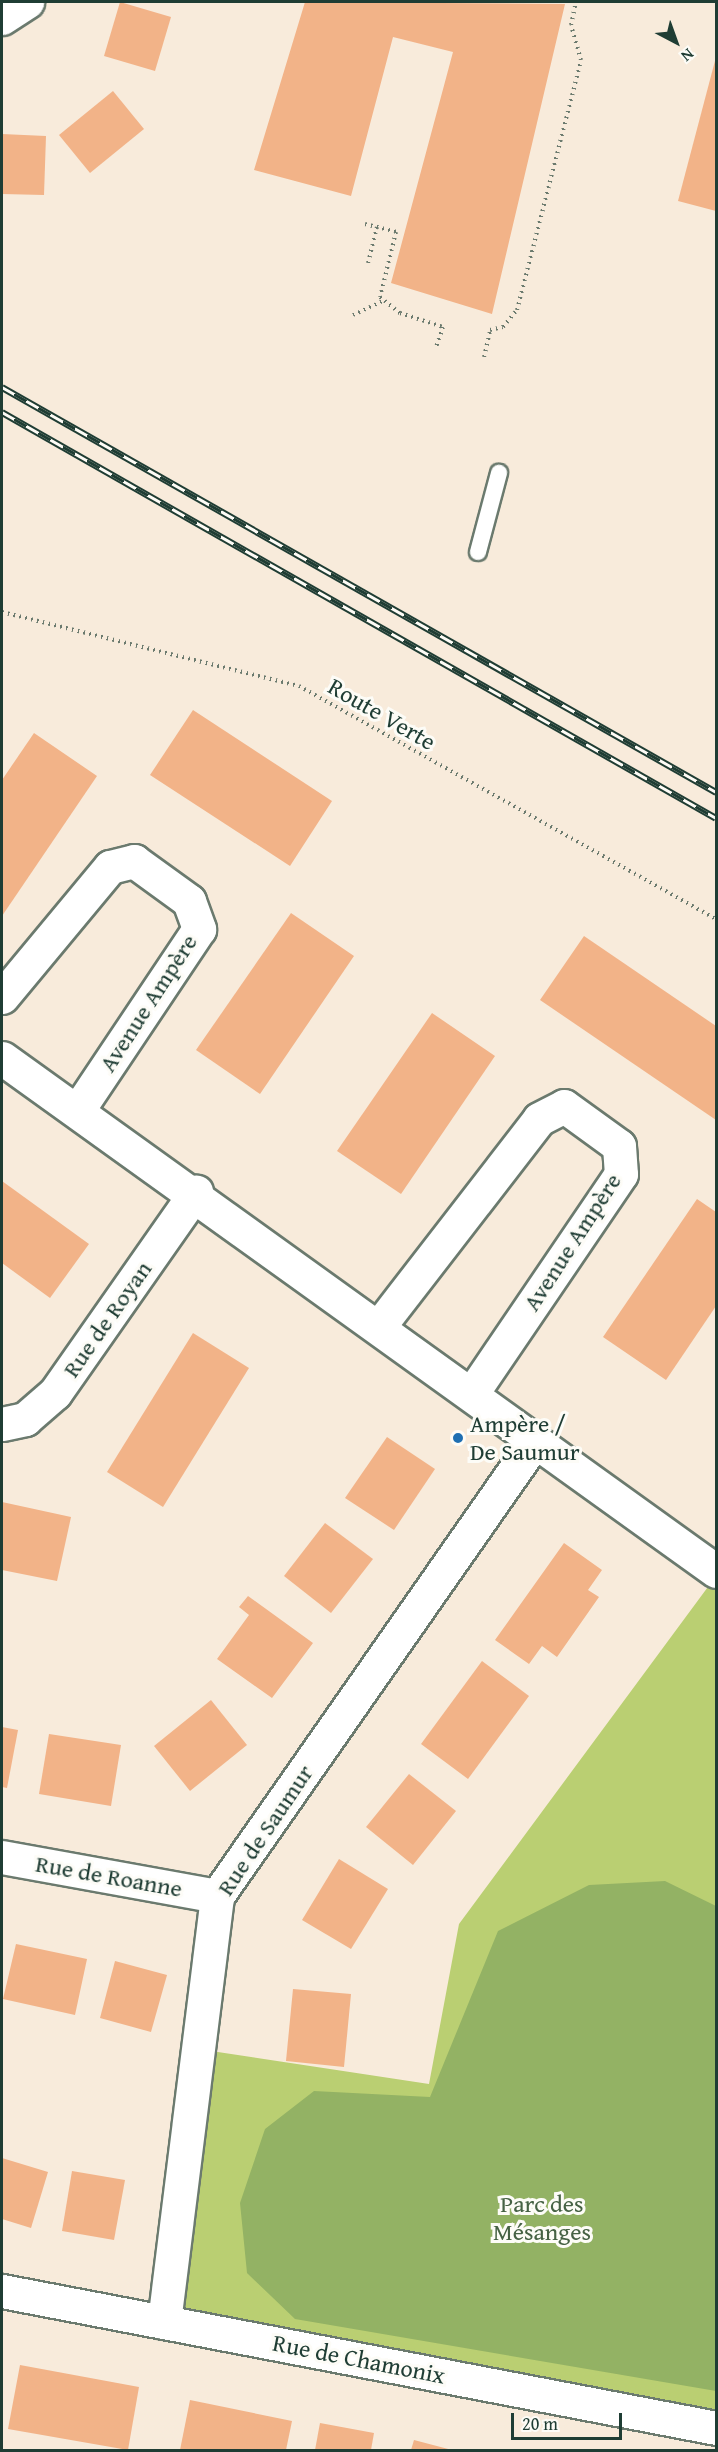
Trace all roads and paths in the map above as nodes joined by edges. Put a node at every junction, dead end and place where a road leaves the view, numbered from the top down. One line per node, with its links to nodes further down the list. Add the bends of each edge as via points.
1 (27, 2): 3 (street)
2 (576, 2): 10 (path, via 571,25 580,60 517,310 503,327 490,330)
3 (2, 18)
4 (365, 224): 5 (path)
5 (377, 227): 6 (path); 7 (path, via 396,232 379,290)
6 (368, 263)
7 (383, 301): 8 (path); 9 (path, via 400,313 443,327)
8 (353, 315)
9 (436, 347)
10 (484, 357)
11 (499, 473): 12 (lane)
12 (478, 552)
13 (2, 612): 14 (path, Route Verte, via 299,686)
14 (717, 919)
15 (2, 997): 17 (street, Avenue Ampère, via 110,867 134,861 189,901 199,929)
16 (2, 1058): 17 (street)
17 (77, 1111): 18 (street)
18 (196, 1192): 19 (street); 21 (street, Rue de Royan, via 55,1393 25,1419)
19 (380, 1325): 20 (street); 20 (street, Avenue Ampère, via 539,1119 564,1106 601,1132 619,1146 621,1174)
20 (473, 1392): 22 (street)
21 (2, 1424)
22 (535, 1441): 23 (street); 25 (street, Rue de Saumur)
23 (717, 1571)
24 (2, 1857): 25 (street, Rue de Roanne)
25 (217, 1896): 27 (street, Rue de Saumur)
26 (2, 2291): 27 (street, Rue de Chamonix)
27 (164, 2322): 28 (street, Rue de Chamonix)
28 (717, 2428)

